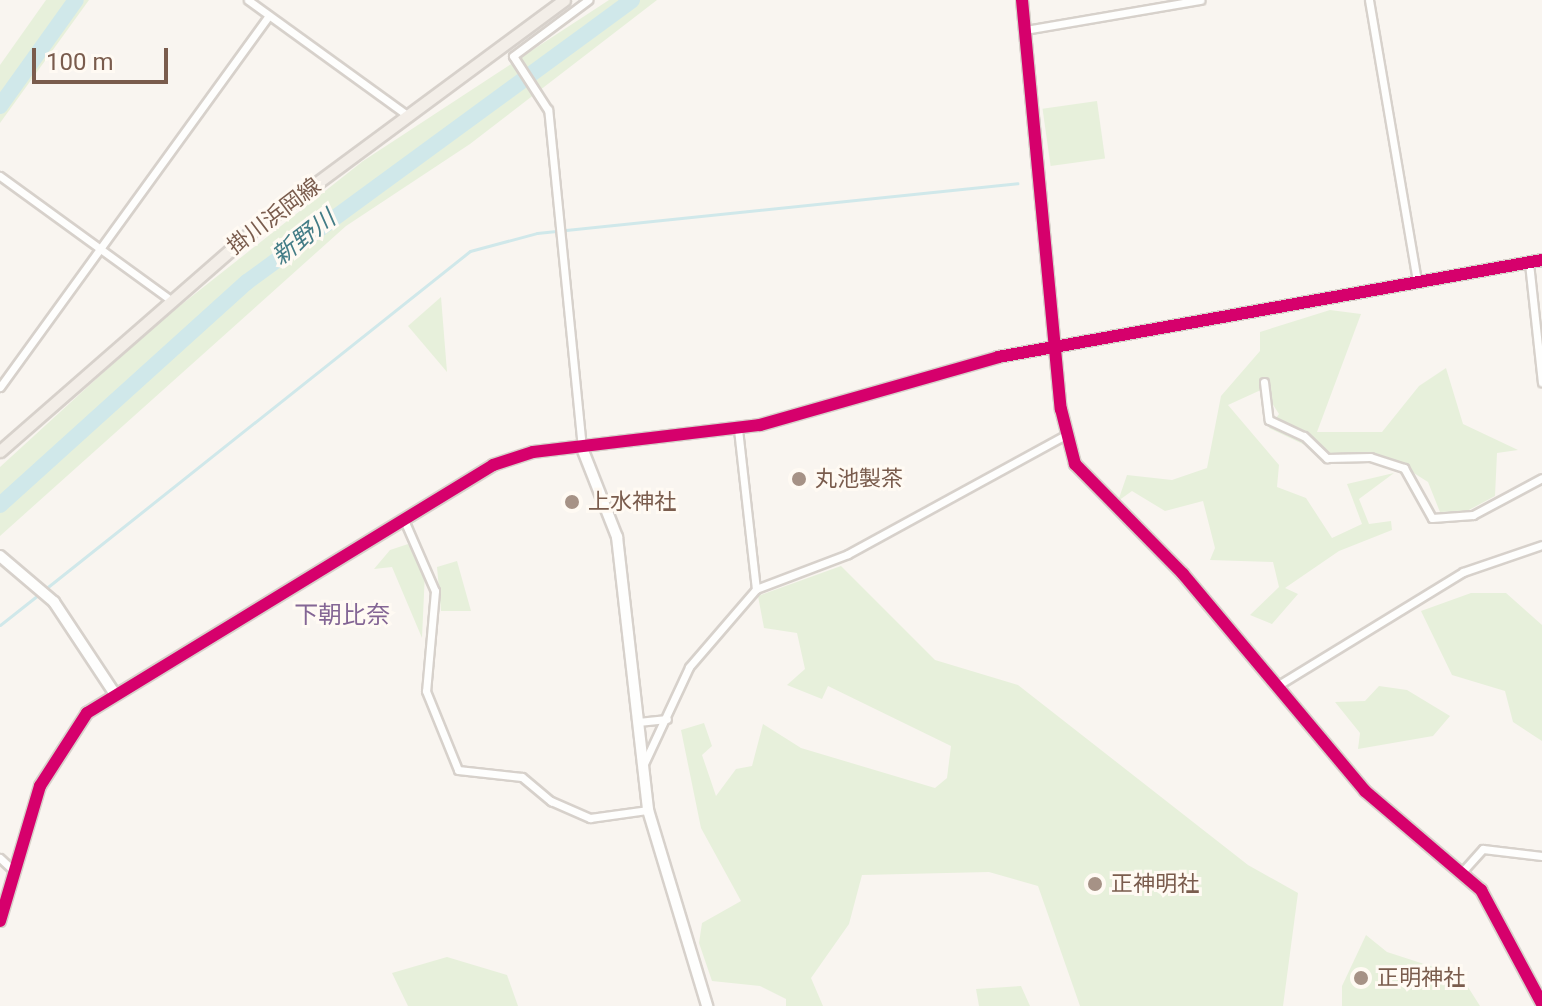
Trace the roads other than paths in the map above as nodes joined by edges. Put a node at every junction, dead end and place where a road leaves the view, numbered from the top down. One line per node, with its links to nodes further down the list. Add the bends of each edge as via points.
1 (248, 0): 7 (street)
2 (563, 0): 9 (main road, 掛川浜岡線)
3 (588, 0): 22 (street, via 513,56 542,96)
4 (1022, 0): 8 (street)
5 (1200, 0): 8 (street)
6 (1369, 0): 14 (street)
7 (269, 16): 9 (street); 11 (street)
8 (1025, 30): 16 (street)
9 (408, 116): 15 (main road, 掛川浜岡線)
10 (0, 176): 11 (street)
11 (100, 249): 15 (street); 19 (street)
12 (1542, 260): 13 (street)
13 (1529, 263): 14 (street); 18 (street)
14 (1417, 282): 16 (street)
15 (168, 298): 23 (main road, 掛川浜岡線)
16 (1055, 346): 20 (street, via 948,368); 21 (street)
17 (1264, 382): 24 (street, via 1269,420 1304,436 1327,458 1370,457 1404,468 1432,518 1473,515)
18 (1542, 382)
19 (0, 387)
20 (738, 429): 22 (street); 28 (street)
21 (1065, 435): 28 (street, via 848,554); 29 (street, via 1085,480 1183,574)
22 (582, 448): 25 (street, via 493,465); 32 (street, via 617,537)
23 (0, 451)
24 (1542, 478)
25 (404, 520): 30 (street); 34 (street, via 435,591 426,691 458,770 522,777 551,801 590,818)
26 (1542, 545): 29 (street, via 1463,572)
27 (0, 556): 30 (street, via 54,602)
28 (756, 589): 31 (street, via 689,667)
29 (1277, 686): 38 (street, via 1365,791)
30 (113, 691): 37 (street, via 54,757)
31 (667, 719): 32 (street); 33 (street)
32 (638, 722): 33 (street)
33 (641, 769): 34 (street)
34 (648, 810): 43 (street)
35 (1542, 856): 38 (street, via 1483,849)
36 (0, 858): 37 (street)
37 (13, 870): 39 (street)
38 (1462, 872): 41 (street, via 1494,909)
39 (0, 921)
40 (1542, 977): 41 (street)
41 (1531, 982): 42 (street)
42 (1542, 1004)
43 (707, 1006)

